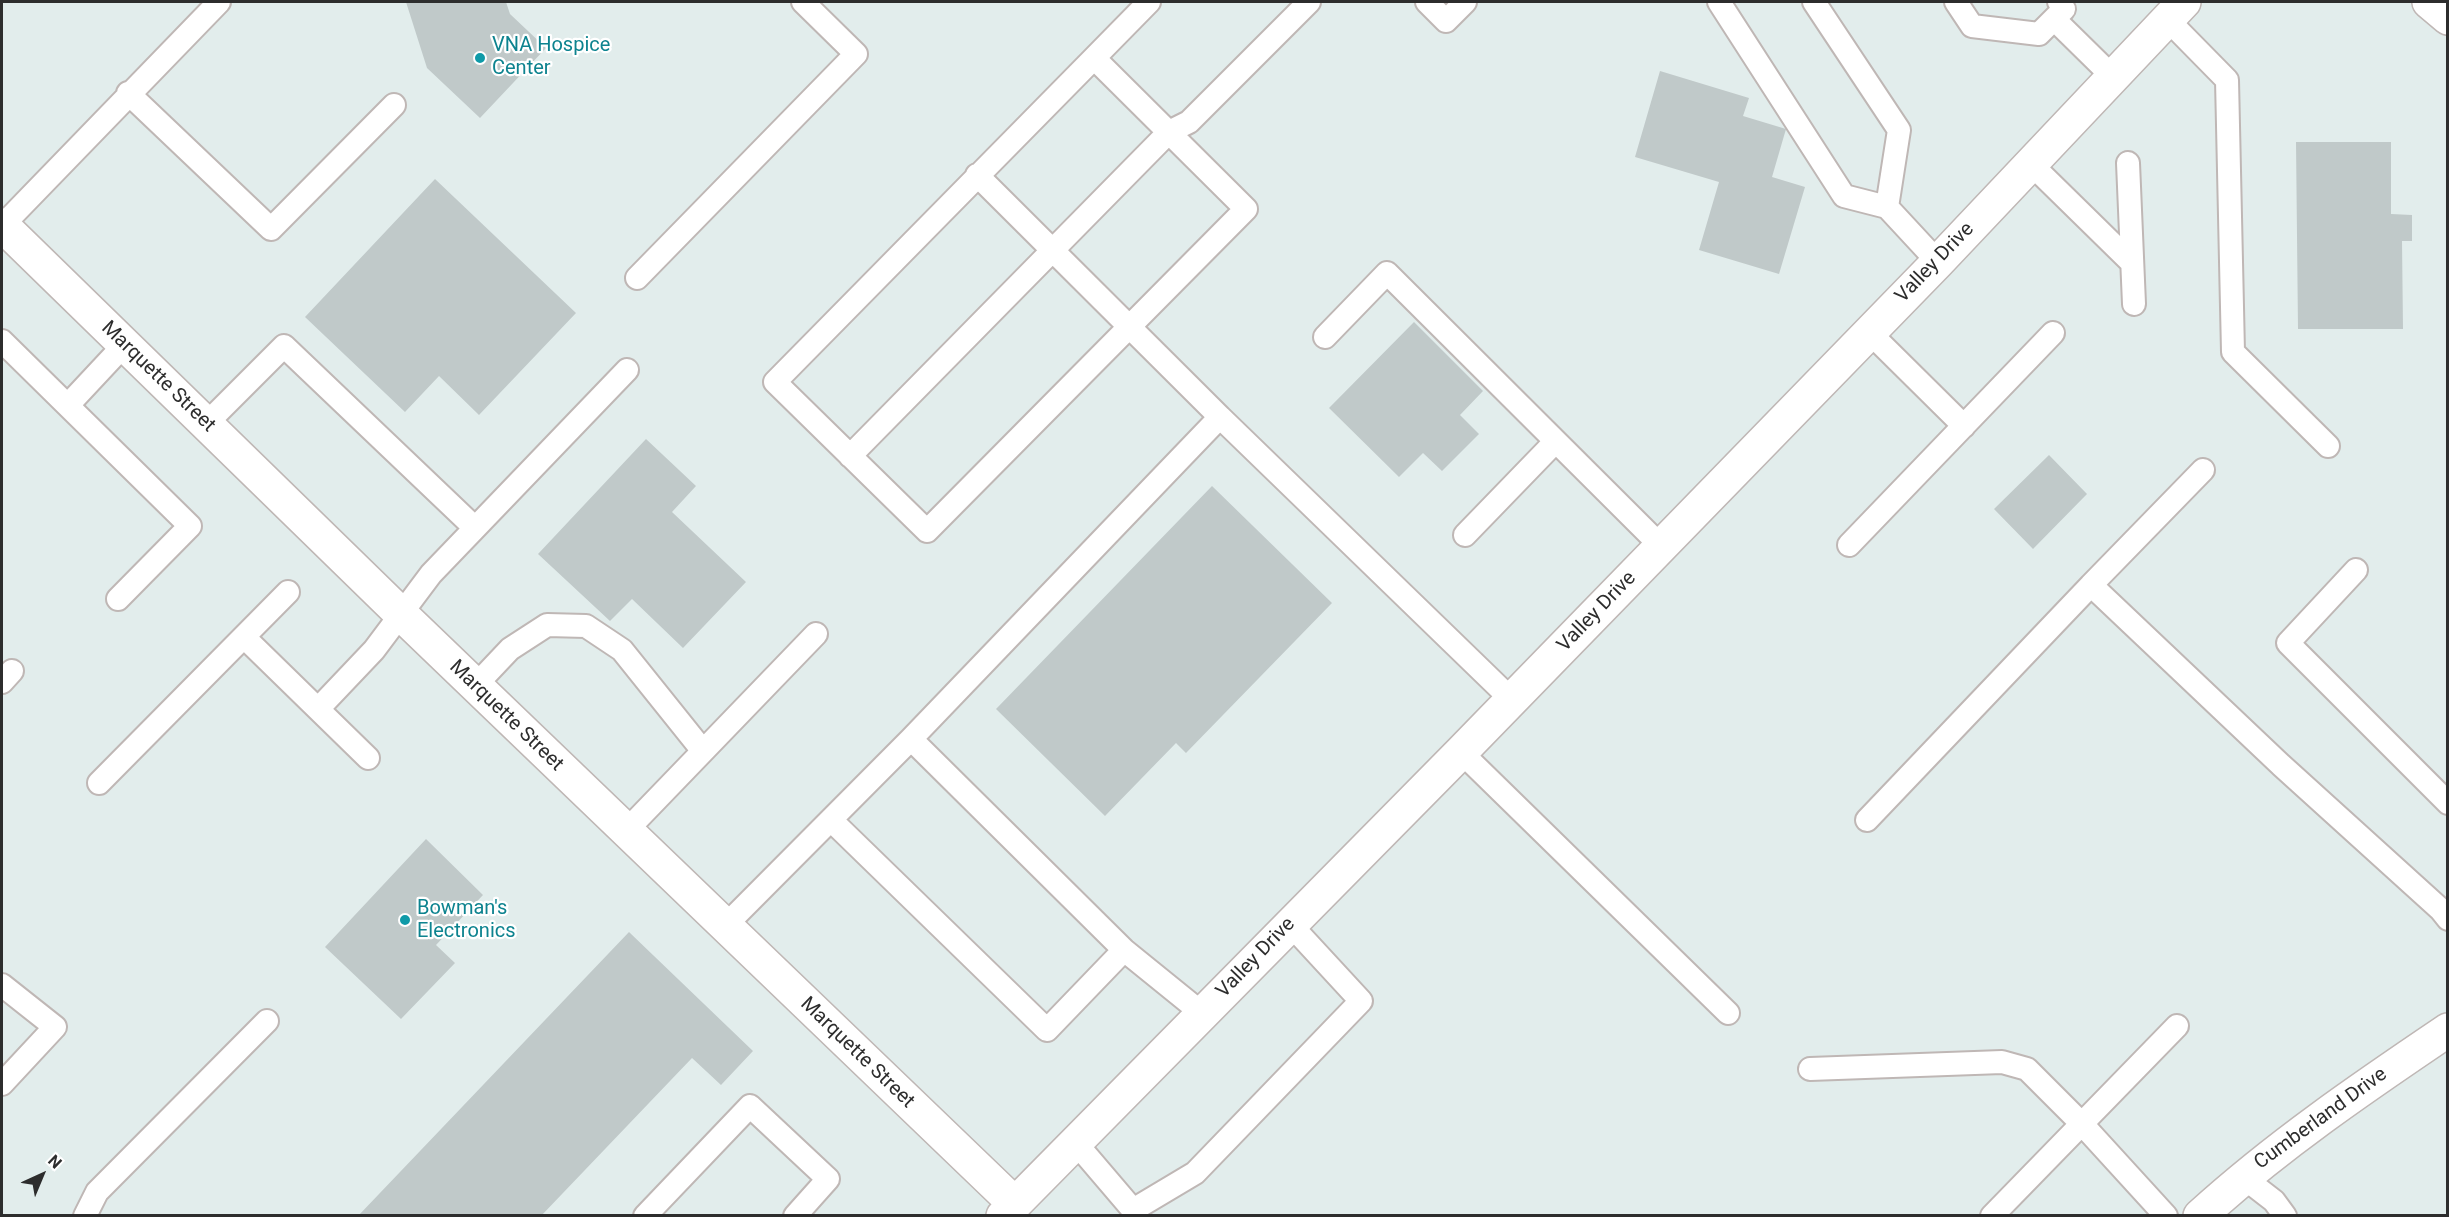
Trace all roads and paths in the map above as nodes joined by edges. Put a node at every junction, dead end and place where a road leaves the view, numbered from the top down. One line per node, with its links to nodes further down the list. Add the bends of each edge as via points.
1 (219, 2): 16 (lane)
2 (803, 2): 27 (lane, via 856,54)
3 (1149, 2): 14 (lane)
4 (1309, 2): 18 (lane, via 1189,122)
5 (1427, 2): 6 (lane, via 1446,21)
6 (1465, 2)
7 (1719, 2): 22 (lane, via 1844,196)
8 (1814, 2): 22 (lane, via 1899,130)
9 (1956, 2): 12 (lane, via 1972,26 2039,34)
10 (2429, 2): 13 (street)
11 (2175, 10): 15 (street, Valley Drive); 41 (lane, via 2228,80 2233,352)
12 (2057, 11): 15 (lane)
13 (2448, 18)
14 (1094, 58): 18 (lane); 21 (lane)
15 (2112, 76): 19 (street, Valley Drive)
16 (128, 93): 17 (lane, via 271,229); 23 (lane)
17 (394, 105)
18 (1169, 132): 24 (lane); 29 (lane, via 1246,209)
19 (2031, 164): 25 (street, Valley Drive); 26 (lane)
20 (2128, 164): 26 (lane)
21 (977, 175): 24 (lane); 42 (lane, via 775,382)
22 (1887, 207): 25 (lane)
23 (2, 225): 34 (street, Marquette Street)
24 (1052, 251): 29 (lane); 42 (lane)
25 (1938, 262): 30 (street, Valley Drive)
26 (2132, 263): 28 (lane)
27 (637, 279)
28 (2134, 304)
29 (1129, 327): 37 (lane); 42 (lane, via 927,531)
30 (1869, 332): 39 (lane); 47 (street, Valley Drive)
31 (2053, 333): 39 (lane)
32 (1325, 337): 40 (lane, via 1387,273)
33 (2, 341): 36 (lane)
34 (125, 344): 36 (lane); 38 (street, Marquette Street)
35 (627, 370): 44 (lane)
36 (68, 405): 51 (lane, via 190,525)
37 (1220, 417): 56 (lane); 58 (lane)
38 (206, 424): 44 (lane, via 284,346); 52 (street, Marquette Street)
39 (1964, 426): 46 (lane)
40 (1555, 442): 45 (lane); 47 (lane)
41 (2328, 446)
42 (850, 456)
43 (2203, 470): 49 (lane)
44 (475, 528): 52 (lane, via 431,574)
45 (1465, 535)
46 (1849, 545)
47 (1661, 546): 56 (street, Valley Drive)
48 (2356, 570): 63 (lane, via 2288,643)
49 (2091, 585): 65 (lane); 67 (lane)
50 (288, 592): 54 (lane)
51 (118, 599)
52 (402, 615): 55 (street, Marquette Street); 57 (lane)
53 (816, 634): 59 (lane)
54 (244, 637): 57 (lane); 62 (lane)
55 (475, 686): 59 (lane, via 510,649 547,625 586,626 622,650); 66 (street, Marquette Street)
56 (1512, 700): 60 (street, Valley Drive)
57 (318, 709): 61 (lane)
58 (911, 739): 64 (lane); 70 (lane)
59 (703, 751): 66 (lane)
60 (1461, 752): 68 (street, Valley Drive); 72 (lane)
61 (368, 758)
62 (99, 783)
63 (2448, 803)
64 (831, 820): 69 (lane); 70 (lane, via 1047,1030)
65 (1867, 820)
66 (626, 831): 69 (street, Marquette Street)
67 (2448, 919)
68 (1289, 923): 73 (street, Valley Drive); 83 (lane, via 1361,1001 1195,1173)
69 (724, 927): 82 (street, Marquette Street)
70 (1124, 950): 73 (lane)
71 (2, 985): 78 (lane, via 55,1027)
72 (1728, 1013)
73 (1203, 1014): 80 (street, Valley Drive)
74 (267, 1021): 84 (lane, via 96,1192)
75 (2177, 1026): 79 (lane)
76 (2448, 1030): 81 (street, Cumberland Drive, via 2328,1111)
77 (1810, 1069): 79 (lane, via 2002,1062 2027,1069)
78 (2, 1084)
79 (2082, 1124): 87 (lane); 88 (lane)
80 (1075, 1142): 82 (street, Valley Drive); 83 (lane)
81 (2243, 1177): 89 (street, Cumberland Drive); 90 (lane)
82 (1009, 1209)
83 (1135, 1213)
84 (85, 1215)
85 (645, 1215): 86 (lane, via 750,1106 828,1179)
86 (795, 1215)
87 (1992, 1215)
88 (2166, 1215)
89 (2200, 1215)
90 (2286, 1215)

